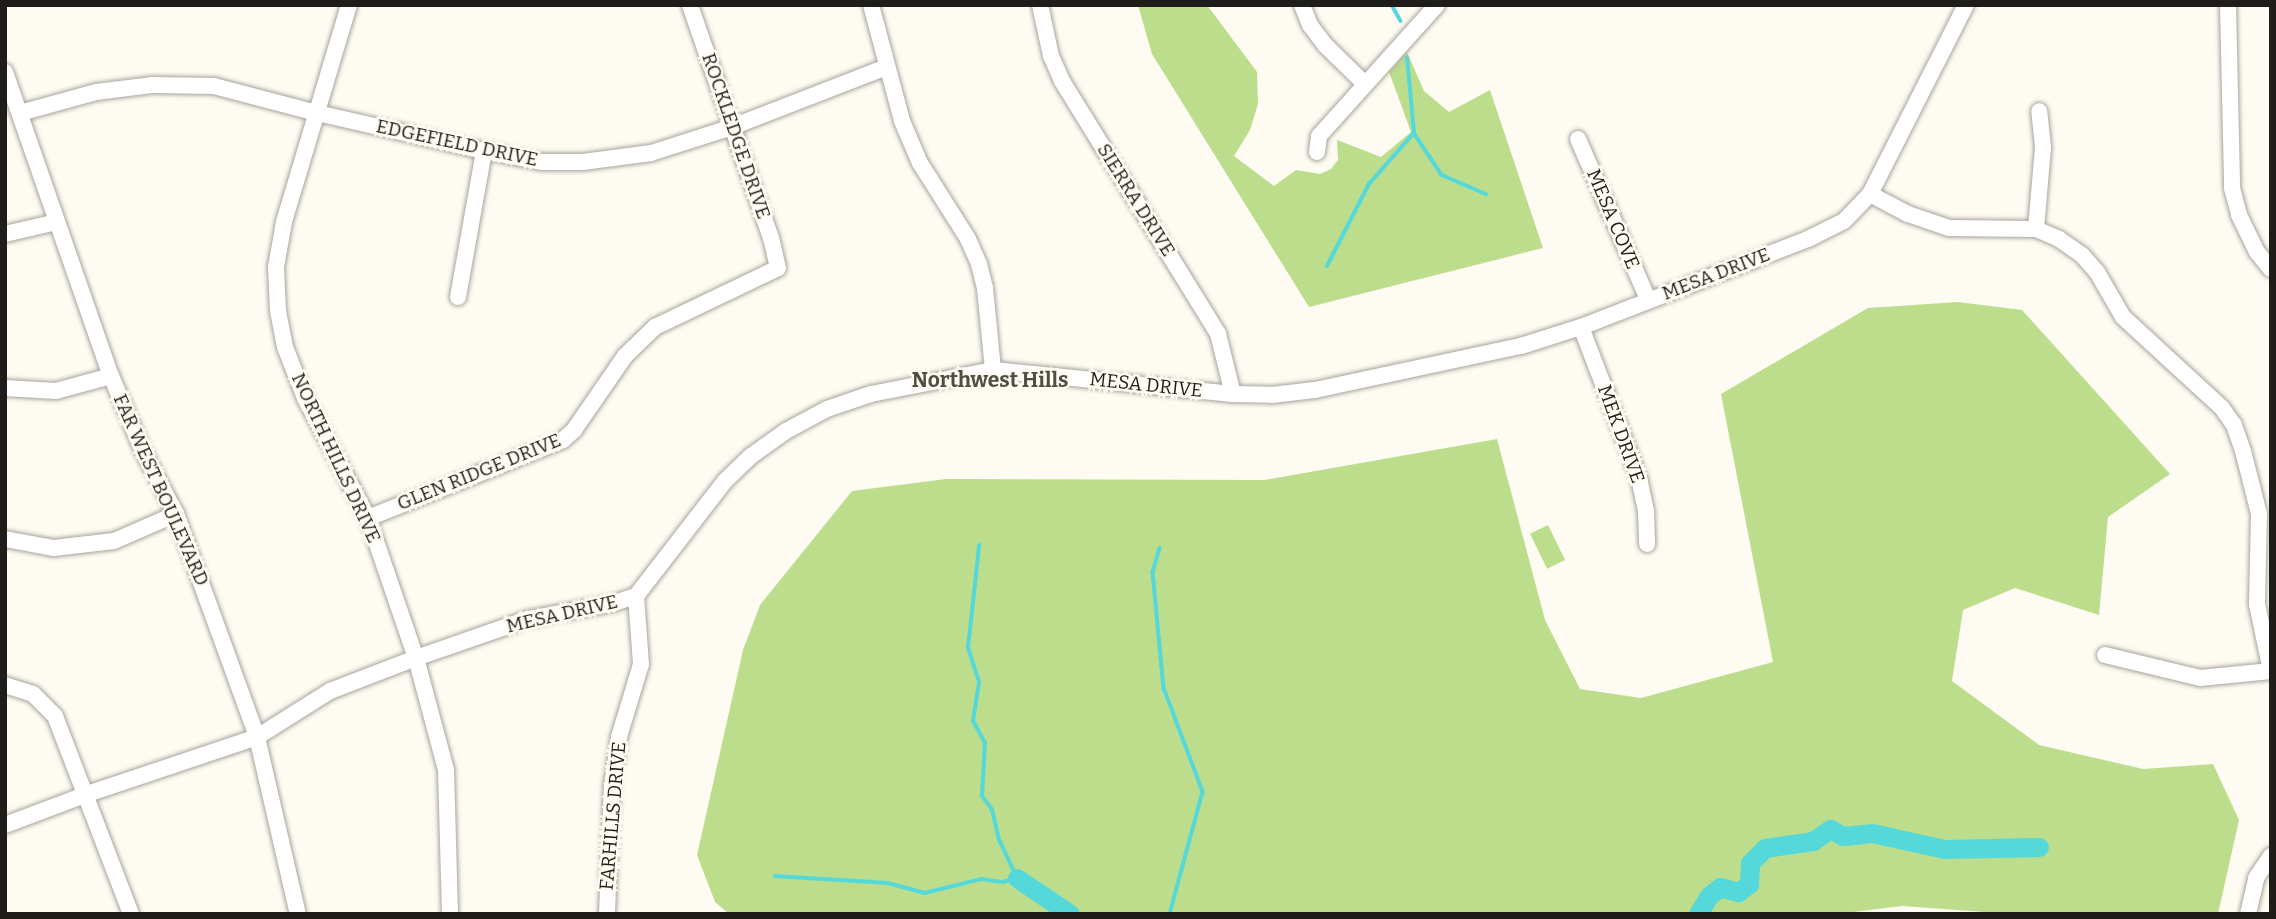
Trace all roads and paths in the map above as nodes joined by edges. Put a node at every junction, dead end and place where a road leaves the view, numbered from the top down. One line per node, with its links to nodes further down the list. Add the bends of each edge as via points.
1 (349, 5): 14 (street, NORTH HILLS DRIVE)
2 (690, 5): 15 (street, ROCKLEDGE DRIVE)
3 (871, 5): 9 (street)
4 (1040, 5): 31 (street, SIERRA DRIVE, via 1051,56 1062,81 1218,334)
5 (1302, 5): 11 (street, via 1325,45)
6 (1437, 5): 11 (street)
7 (1966, 5): 19 (street, MESA DRIVE)
8 (2228, 5): 24 (street, via 2232,188 2251,239)
9 (887, 67): 15 (street, EDGEFIELD DRIVE); 28 (street, via 920,163 979,264)
10 (5, 72): 13 (street, FAR WEST BOULEVARD)
11 (1364, 83): 18 (street, via 1319,136)
12 (2039, 111): 21 (street, via 2043,147)
13 (20, 113): 14 (street, EDGEFIELD DRIVE, via 96,92 164,85 214,86); 20 (street, FAR WEST BOULEVARD)
14 (317, 113): 17 (street, EDGEFIELD DRIVE); 33 (street, NORTH HILLS DRIVE, via 284,222 276,267 278,311 285,347 305,398)
15 (732, 127): 17 (street, EDGEFIELD DRIVE, via 612,160 543,162); 23 (street, ROCKLEDGE DRIVE)
16 (1578, 139): 26 (street, MESA COVE)
17 (484, 151): 25 (street)
18 (1317, 152)
19 (1870, 194): 21 (street, via 1949,228); 26 (street, MESA DRIVE, via 1825,232)
20 (57, 222): 22 (street); 29 (street, FAR WEST BOULEVARD)
21 (2036, 229): 39 (street, via 2081,255 2097,272 2123,317 2222,408 2234,425 2259,514 2257,604)
22 (5, 234)
23 (778, 268): 33 (street, GLEN RIDGE DRIVE, via 655,327 625,356 563,440)
24 (2271, 268)
25 (458, 297)
26 (1648, 299): 27 (street, MESA DRIVE)
27 (1581, 327): 31 (street, MESA DRIVE, via 1400,374 1304,391); 35 (street, MEK DRIVE, via 1639,478)
28 (993, 370): 31 (street, MESA DRIVE); 36 (street, MESA DRIVE, via 872,394 827,409 786,431 725,481)
29 (111, 376): 30 (street, via 56,391); 32 (street, FAR WEST BOULEVARD)
30 (5, 388)
31 (1233, 394)
32 (176, 514): 34 (street, via 114,541 54,548); 41 (street, FAR WEST BOULEVARD)
33 (368, 519): 38 (street, NORTH HILLS DRIVE)
34 (5, 539)
35 (1647, 544)
36 (636, 596): 38 (street, MESA DRIVE, via 528,619); 48 (street, FARHILLS DRIVE, via 641,664 619,737 613,776)
37 (2105, 655): 39 (street, via 2200,678)
38 (416, 658): 41 (street, MESA DRIVE, via 330,691); 47 (street, NORTH HILLS DRIVE, via 446,771)
39 (2271, 671)
40 (5, 685): 42 (street, via 33,694 55,716)
41 (257, 737): 42 (street, MESA DRIVE); 46 (street, FAR WEST BOULEVARD)
42 (87, 794): 43 (street, MESA DRIVE); 45 (street)
43 (5, 825)
44 (2271, 856): 49 (street, via 2256,878)
45 (131, 914)
46 (298, 914)
47 (450, 914)
48 (607, 914)
49 (2248, 914)

